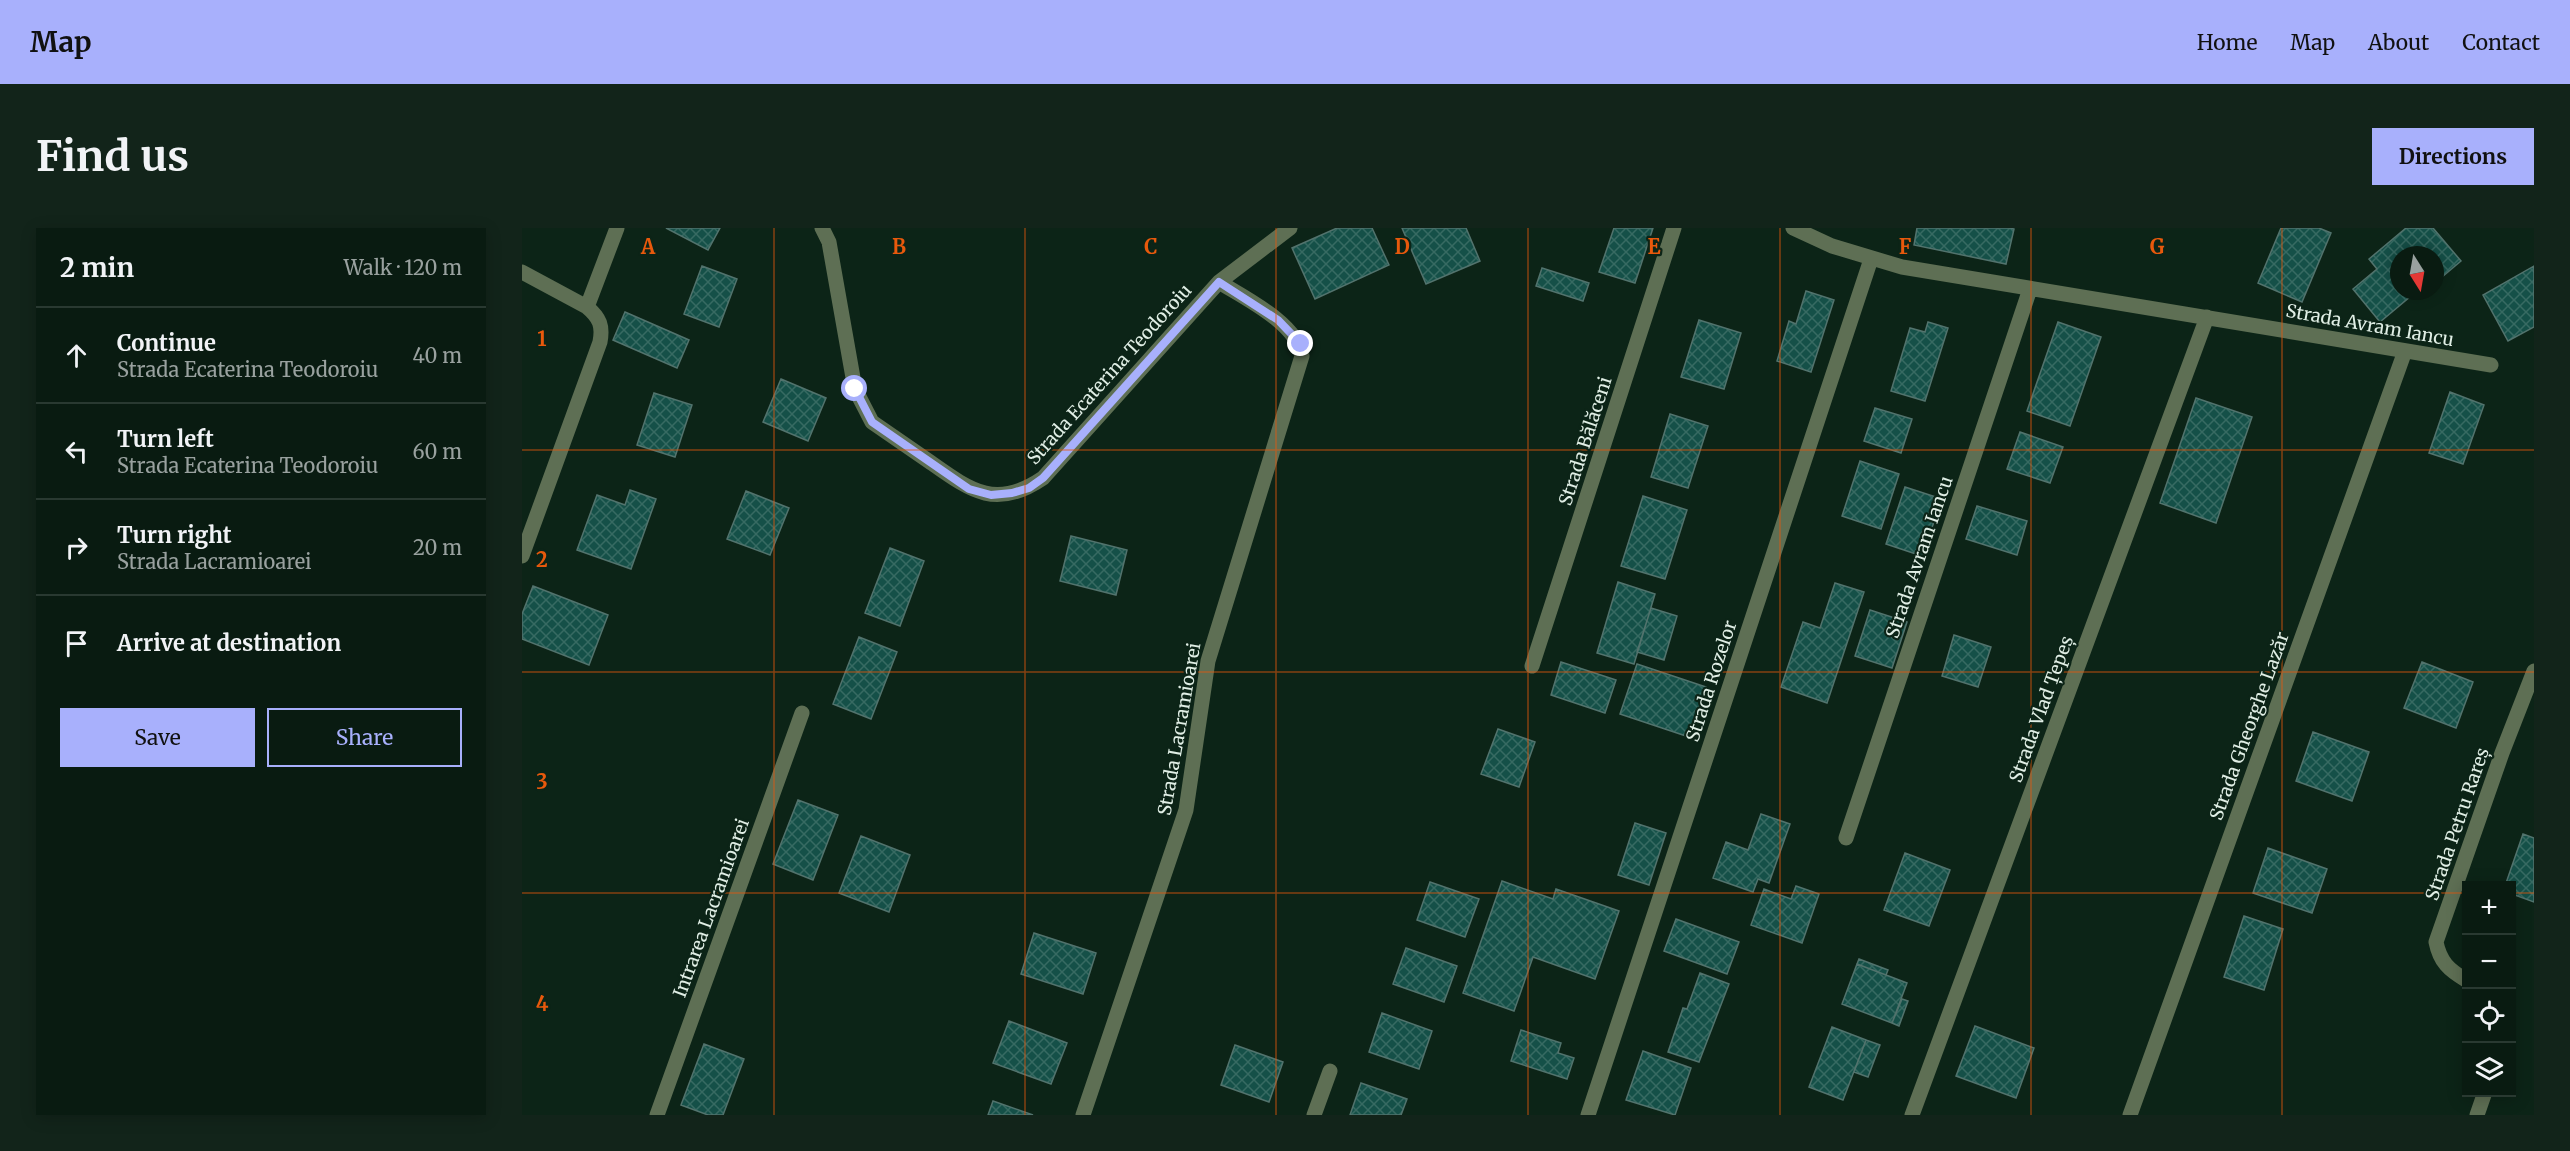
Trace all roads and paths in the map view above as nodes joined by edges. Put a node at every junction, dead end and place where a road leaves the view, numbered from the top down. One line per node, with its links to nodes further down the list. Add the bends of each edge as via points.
1 (617, 228): 10 (street)
2 (822, 228): 8 (street, Strada Ecaterina Teodoroiu, via 828,242 855,389 872,422 969,489 991,495 1029,488 1043,478)
3 (1290, 228): 8 (street, Strada Ecaterina Teodoroiu)
4 (1674, 228): 15 (street, Strada Bălăceni)
5 (1802, 230): 6 (street, Strada Avram Iancu)
6 (1871, 259): 9 (street, Strada Avram Iancu); 25 (street, Strada Rozelor)
7 (522, 272): 10 (street)
8 (1219, 282): 23 (street, Strada Lacramioarei, via 1278,320 1301,344 1302,356 1208,661 1186,810)
9 (2030, 289): 11 (street, Strada Avram Iancu); 18 (street, Strada Avram Iancu)
10 (587, 307): 14 (street, via 598,317 600,342)
11 (2207, 317): 12 (street, Strada Avram Iancu); 26 (street, Strada Vlad Țepeș)
12 (2405, 351): 13 (street, Strada Avram Iancu); 27 (street, Strada Gheorghe Lazăr)
13 (2491, 365)
14 (522, 556)
15 (1532, 666)
16 (2534, 671): 19 (street, Strada Petru Rareș, via 2436,942 2439,958)
17 (801, 713): 22 (street, Intrarea Lacramioarei)
18 (1846, 838)
19 (2462, 978)
20 (1330, 1071): 24 (street)
21 (2483, 1097): 28 (street)
22 (657, 1115)
23 (1083, 1115)
24 (1314, 1115)
25 (1588, 1115)
26 (1912, 1115)
27 (2130, 1115)
28 (2477, 1115)

